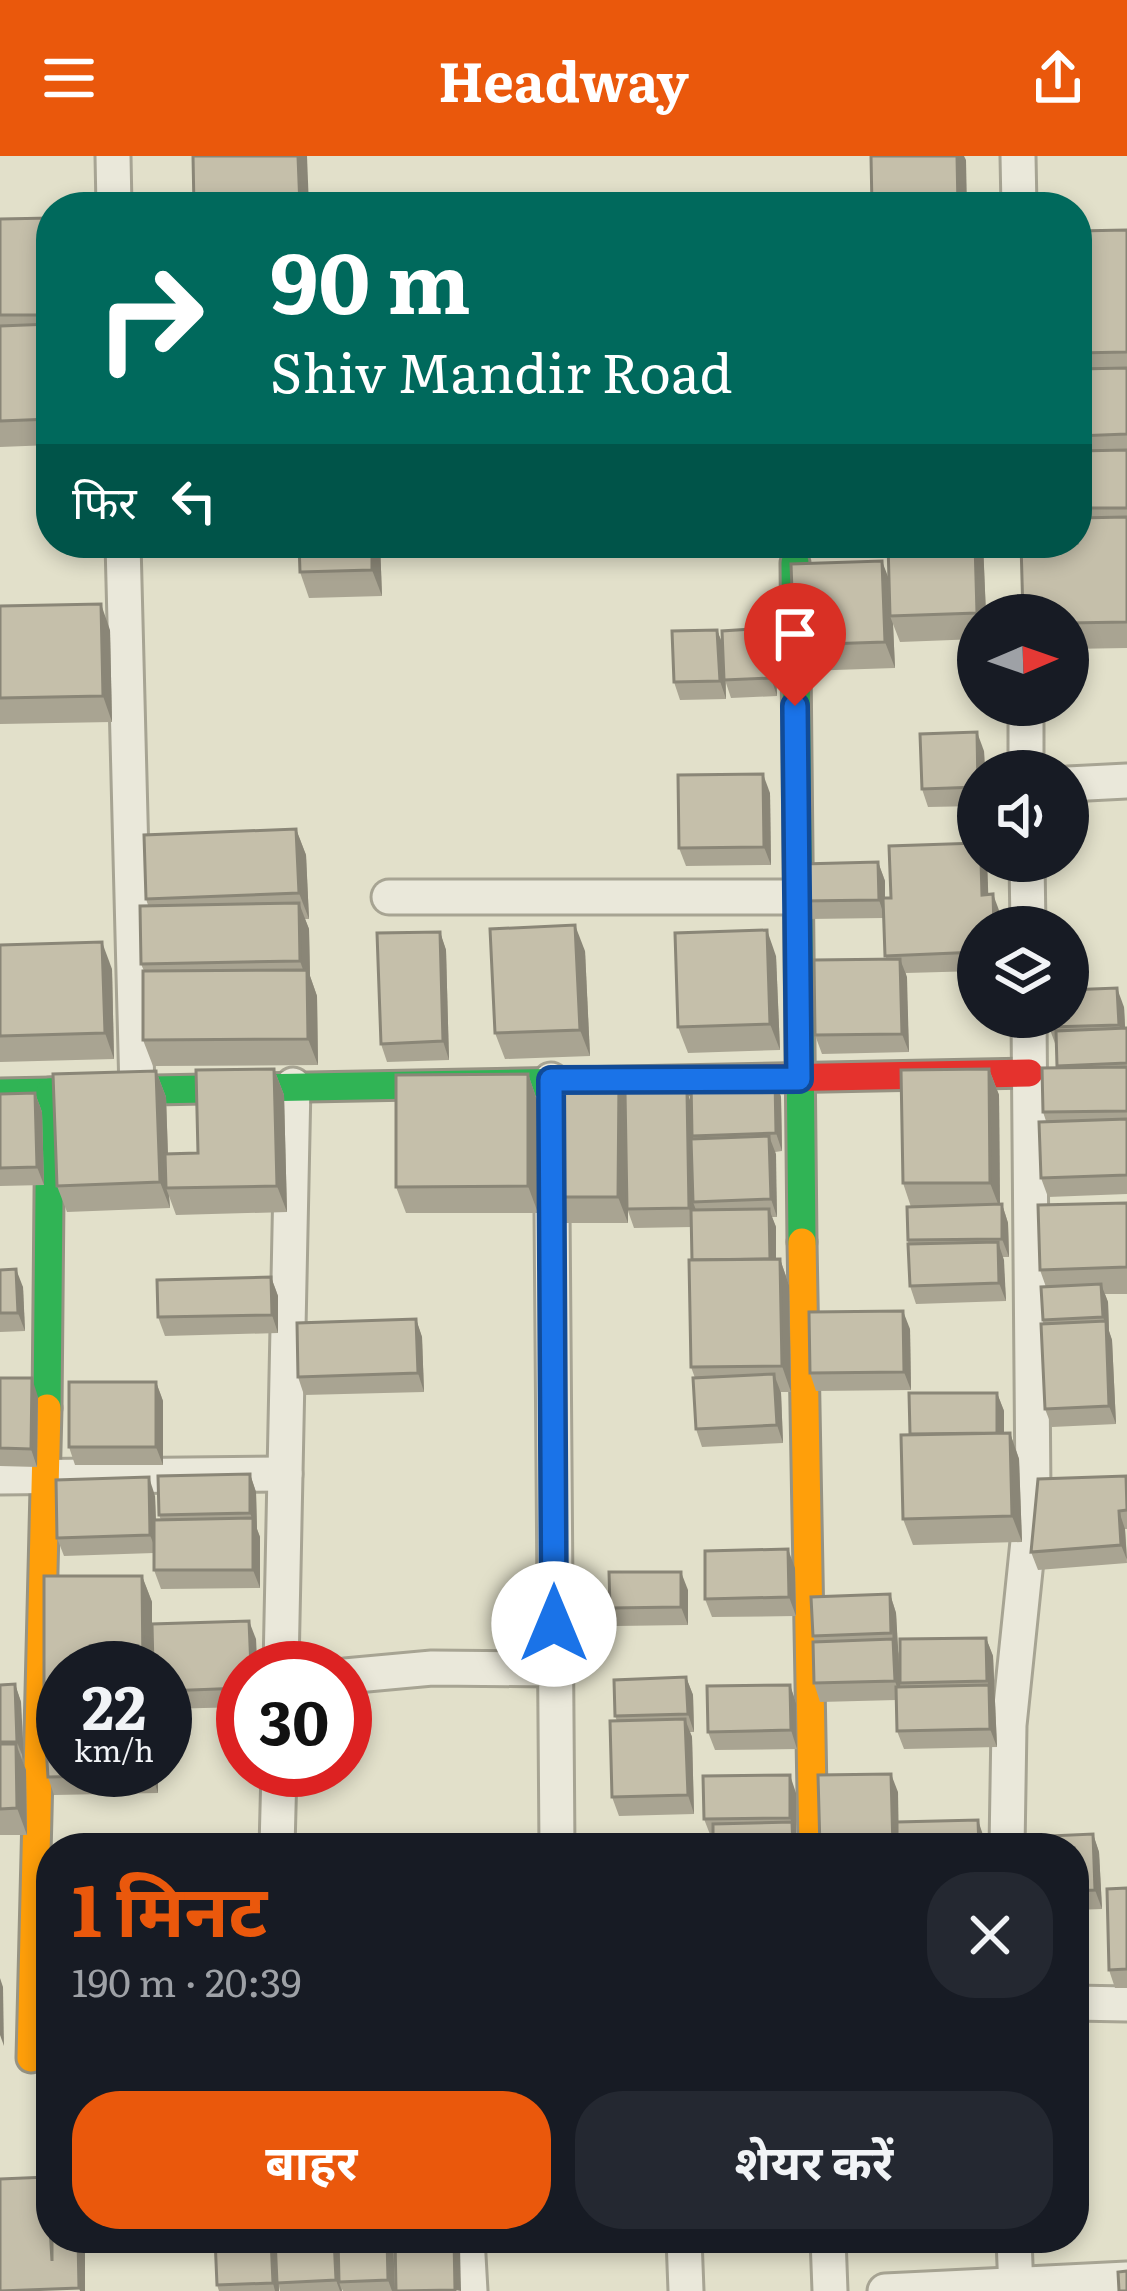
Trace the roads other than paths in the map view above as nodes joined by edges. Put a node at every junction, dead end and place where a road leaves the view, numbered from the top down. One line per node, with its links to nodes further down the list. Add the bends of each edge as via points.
1 (112, 156): 3 (street)
2 (1018, 156): 4 (street)
3 (113, 192)
4 (1019, 192)
5 (122, 558): 16 (street)
6 (795, 563): 10 (street)
7 (1127, 782): 8 (street)
8 (1089, 783)
9 (389, 897): 10 (street)
10 (796, 897): 13 (street)
11 (1029, 1038): 12 (street)
12 (1029, 1073): 13 (street); 29 (street, via 1045,1492 1010,1707)
13 (799, 1079): 14 (street); 28 (street)
14 (551, 1080): 15 (street); 23 (street)
15 (293, 1085): 16 (street); 19 (street)
16 (136, 1091): 17 (street)
17 (50, 1092): 18 (street); 20 (street)
18 (0, 1093)
19 (284, 1474): 20 (street); 22 (street)
20 (46, 1476): 21 (street); 30 (street)
21 (0, 1477)
22 (281, 1641)
23 (554, 1669): 24 (street); 27 (street)
24 (372, 1674)
25 (278, 1797): 26 (street)
26 (277, 1833)
27 (557, 1833)
28 (813, 1833)
29 (1007, 1833)
30 (17, 1925): 33 (street)
31 (1089, 2003): 32 (street)
32 (1127, 2004)
33 (27, 2059)
34 (468, 2253): 40 (street)
35 (685, 2253): 41 (street)
36 (829, 2253): 42 (street)
37 (1015, 2253): 39 (street)
38 (1127, 2279): 39 (street)
39 (1016, 2287): 43 (street)
40 (470, 2291)
41 (686, 2291)
42 (830, 2291)
43 (885, 2291)

